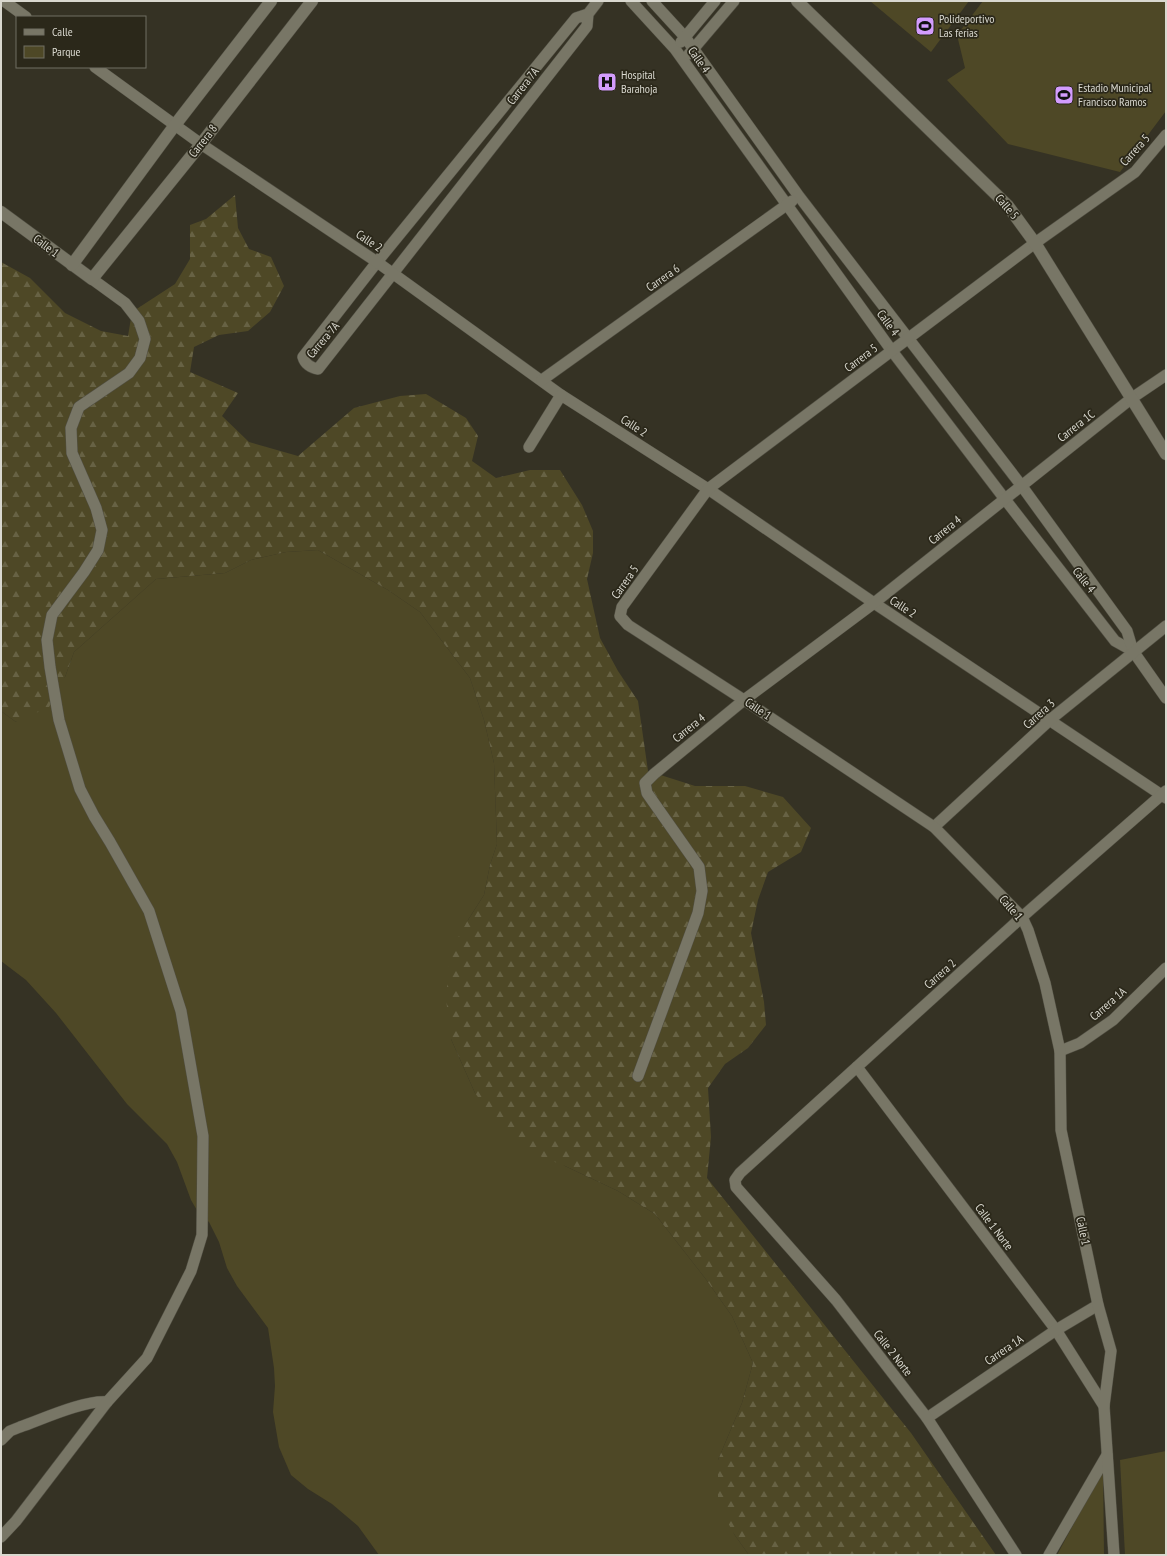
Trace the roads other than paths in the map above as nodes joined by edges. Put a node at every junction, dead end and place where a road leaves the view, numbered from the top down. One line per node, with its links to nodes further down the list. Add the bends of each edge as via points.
1 (4, 1): 11 (street)
2 (271, 1): 17 (street)
3 (312, 1): 19 (street, Carrera 8)
4 (598, 1): 10 (street, Carrera 7A)
5 (631, 1): 13 (street, Calle 4)
6 (652, 1): 12 (street, Calle 4)
7 (715, 1): 12 (street)
8 (734, 1): 14 (street)
9 (797, 1): 23 (street, Calle 5, via 1008,206)
10 (588, 14): 24 (street, Carrera 7A, via 576,18); 26 (street, Carrera 7A, via 587,26)
11 (25, 16)
12 (685, 37): 13 (street); 14 (street, Calle 4)
13 (675, 49): 15 (street, Calle 4)
14 (693, 49): 15 (street); 20 (street, Calle 4)
15 (684, 61): 21 (street, Calle 4)
16 (96, 68): 17 (street, Calle 2)
17 (175, 125): 19 (street, Calle 2); 25 (street)
18 (1166, 134): 23 (street, Carrera 5, via 1135,172)
19 (201, 144): 24 (street, Calle 2); 27 (street, Carrera 8)
20 (798, 195): 21 (street, Carrera 6); 28 (street, Calle 4)
21 (787, 206): 29 (street, Calle 4); 31 (street, Carrera 6)
22 (1, 212): 25 (street, Calle 1)
23 (1035, 243): 28 (street, Carrera 5); 33 (street, Calle 5)
24 (377, 262): 26 (street, Calle 2); 26 (street, Carrera 7A, via 303,358 304,362 318,369)
25 (72, 265): 27 (street, Calle 1)
26 (392, 274): 31 (street, Calle 2)
27 (92, 279): 56 (street, via 125,303 139,321 145,339 140,358 129,373 78,407 71,428 72,453 96,508 102,530 98,550 52,615 47,640 50,667 60,720 80,789 149,911 181,1010 203,1136 202,1235 191,1271 147,1358)
28 (908, 338): 29 (street, Carrera 5); 36 (street, Calle 4)
29 (892, 351): 37 (street, Carrera 5); 38 (street, Calle 4)
30 (1166, 375): 33 (street, Carrera 1C)
31 (542, 380): 32 (street, Calle 2)
32 (561, 394): 34 (street); 37 (street, Calle 2)
33 (1132, 398): 35 (street, Calle 5); 36 (street, Carrera 1C)
34 (529, 447)
35 (1166, 454)
36 (1021, 486): 38 (street, Carrera 1C); 42 (street, Calle 4, via 1127,631)
37 (708, 489): 39 (street, Calle 2); 40 (street, Carrera 5, via 622,607)
38 (1004, 498): 39 (street, Carrera 4); 42 (street, Calle 4, via 1116,641)
39 (874, 603): 44 (street, Carrera 4); 45 (street, Calle 2)
40 (620, 616): 44 (street, Calle 1, via 628,625)
41 (1166, 626): 42 (street, Carrera 3)
42 (1133, 651): 43 (street, Calle 4); 45 (street, Carrera 3)
43 (1166, 698)
44 (744, 700): 47 (street, Calle 1); 52 (street, Carrera 4, via 645,784 647,793 699,867 702,891 698,913)
45 (1051, 719): 46 (street, Calle 2); 47 (street, Carrera 3)
46 (1165, 794): 48 (street, Carrera 2)
47 (934, 827): 48 (street, Calle 1)
48 (1022, 917): 50 (street, Calle 1, via 1045,983); 51 (street, Carrera 2)
49 (1166, 968): 50 (street, Carrera 1A, via 1113,1020 1080,1043)
50 (1060, 1051): 54 (street, Calle 1, via 1061,1130)
51 (857, 1067): 53 (street, Carrera 2); 55 (street, Calle 1 Norte)
52 (638, 1076)
53 (735, 1180): 58 (street, Calle 2 Norte, via 736,1187 836,1300)
54 (1098, 1305): 55 (street, Carrera 1A); 57 (street, Calle 1, via 1111,1351)
55 (1056, 1330): 57 (street, Calle 1 Norte); 58 (street, Carrera 1A)
56 (107, 1402): 59 (street, via 86,1404 20,1427 10,1431); 61 (street)
57 (1104, 1406): 60 (street, Calle 1)
58 (927, 1418): 62 (street, Calle 2 Norte)
59 (1, 1440)
60 (1107, 1455): 63 (street); 64 (street, Calle 1)
61 (1, 1537)
62 (1016, 1555)
63 (1049, 1555)
64 (1114, 1555)

